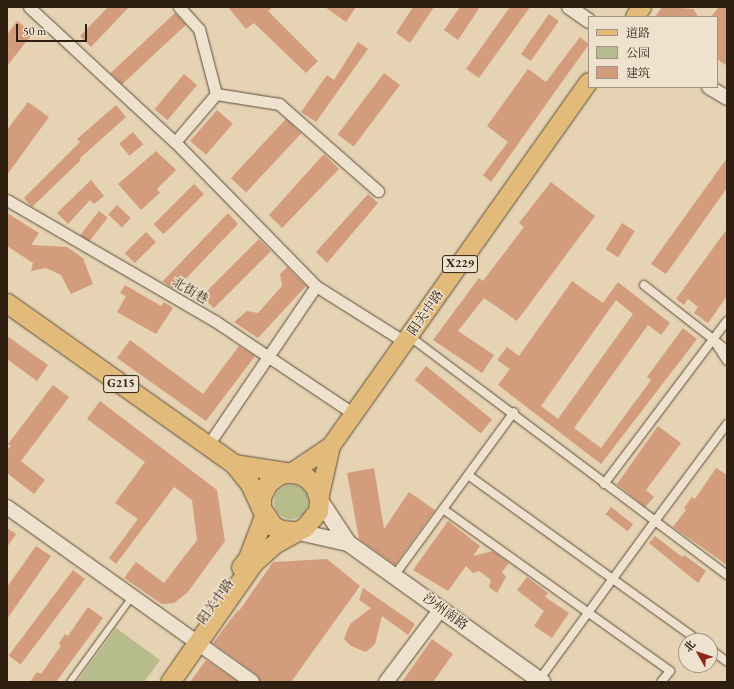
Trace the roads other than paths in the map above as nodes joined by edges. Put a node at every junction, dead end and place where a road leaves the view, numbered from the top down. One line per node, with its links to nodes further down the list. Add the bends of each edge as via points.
1 (29, 7): 11 (street)
2 (180, 7): 9 (street, via 199,29)
3 (569, 7): 6 (street)
4 (642, 7): 5 (main road)
5 (636, 16)
6 (588, 21)
7 (588, 83): 18 (main road, 阳关中路 / X229)
8 (711, 88): 10 (street)
9 (216, 94): 11 (street); 12 (street, via 279,104)
10 (727, 98)
11 (175, 142): 14 (street)
12 (378, 191)
13 (7, 200): 21 (street, 北街巷, via 215,321)
14 (316, 286): 18 (street); 21 (street)
15 (644, 286): 19 (street)
16 (7, 303): 26 (highway, G215)
17 (727, 321): 19 (street)
18 (407, 339): 23 (street); 24 (main road, 阳关中路 / X229)
19 (713, 340): 20 (street); 22 (street); 31 (street)
20 (727, 350)
21 (268, 356): 24 (street, 北街巷); 26 (street)
22 (727, 361)
23 (514, 412): 30 (street); 31 (street)
24 (354, 414): 27 (main road, 阳关中路 / X229)
25 (727, 424): 36 (street)
26 (208, 445): 28 (highway, G215)
27 (331, 446): 29 (main road, X229); 32 (main road, X229)
28 (234, 464): 29 (highway, G215); 35 (highway, via 250,484)
29 (291, 473): 32 (highway, G215, via 307,478 315,487); 35 (highway, via 280,474 268,483 262,492)
30 (468, 475): 34 (street); 41 (street)
31 (604, 484): 36 (street)
32 (319, 499): 37 (highway, via 318,511 312,521); 38 (main road)
33 (7, 507): 42 (street)
34 (443, 509): 40 (street); 44 (street)
35 (263, 512): 37 (highway, via 273,526); 46 (highway, 阳关中路, via 248,558)
36 (655, 521): 39 (street); 41 (street)
37 (294, 531): 38 (main road); 46 (highway, 阳关中路, via 253,563)
38 (348, 543): 40 (main road, 沙州南路)
39 (727, 575)
40 (394, 576): 43 (main road, 沙州南路)
41 (613, 578): 44 (street); 45 (street)
42 (132, 596): 46 (street); 50 (lane)
43 (441, 609): 49 (main road, 沙州南路); 54 (street)
44 (588, 612): 49 (street); 55 (street, via 670,670)
45 (688, 633)
46 (194, 641): 51 (highway, 阳关中路); 52 (highway, 阳关中路); 53 (street)
47 (718, 655): 48 (street)
48 (727, 662)
49 (540, 681)
50 (70, 682)
51 (158, 682)
52 (170, 682)
53 (252, 682)
54 (386, 682)
55 (661, 682)

